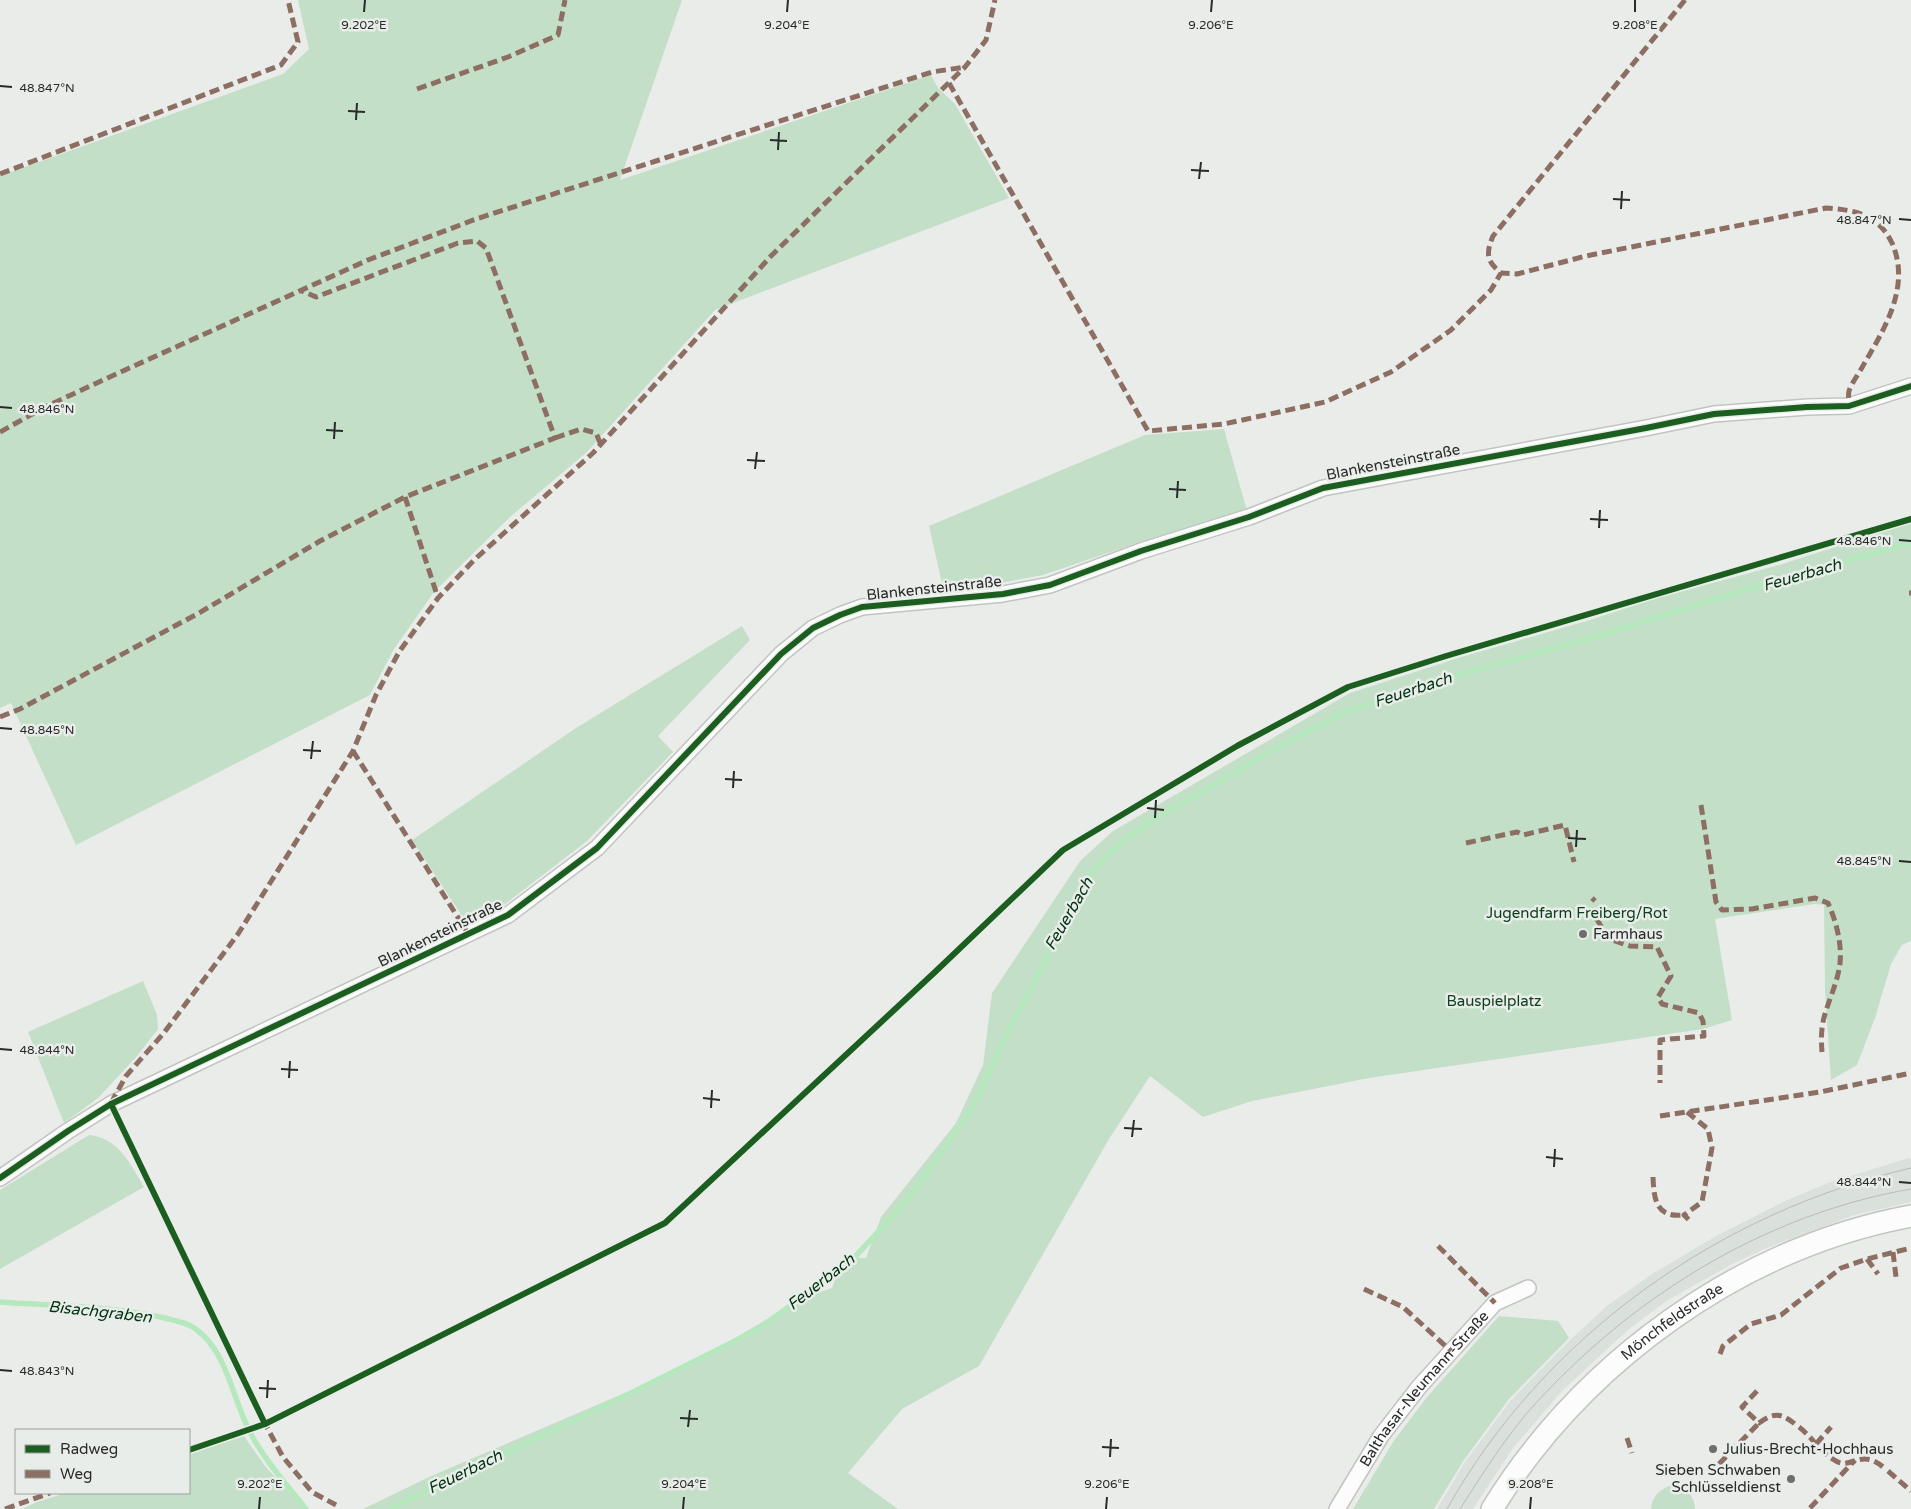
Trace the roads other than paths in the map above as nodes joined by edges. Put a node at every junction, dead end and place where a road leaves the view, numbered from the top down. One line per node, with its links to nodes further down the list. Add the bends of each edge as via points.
1 (1911, 386): 2 (street, Blankensteinstraße, via 1849,406 1714,414 1323,488 1249,517 1141,551 1050,585 1003,594 862,607 840,615 813,628 781,654 597,848 508,915 111,1104)
2 (0, 1178)
3 (1911, 1216): 6 (main road, Mönchfeldstraße, via 1803,1248 1715,1291 1674,1318 1632,1349 1585,1392 1524,1461)
4 (1528, 1288): 5 (street, Balthasar-Neumann-Straße, via 1495,1303 1419,1387 1381,1436)
5 (1337, 1509)
6 (1492, 1509)

